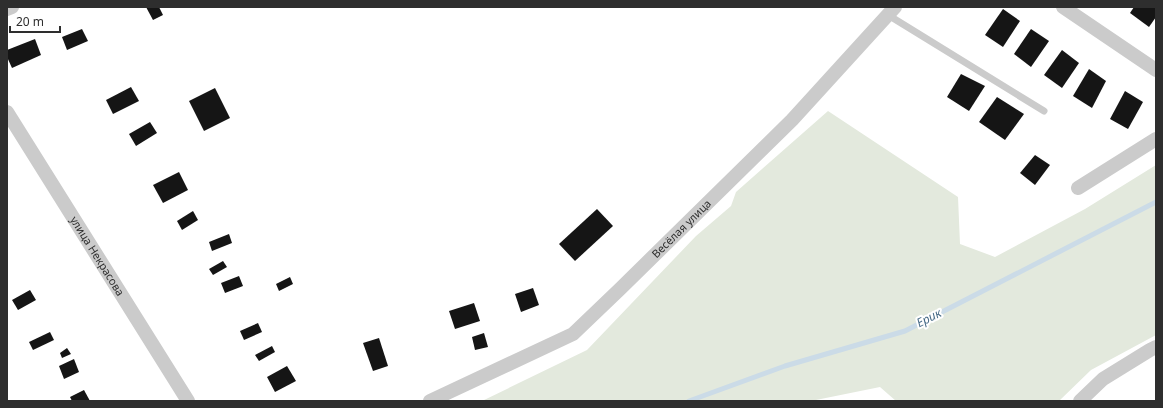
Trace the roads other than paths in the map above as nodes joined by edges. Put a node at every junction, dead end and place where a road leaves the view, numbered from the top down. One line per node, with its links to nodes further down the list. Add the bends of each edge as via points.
1 (12, 7): 3 (street)
2 (1063, 7): 5 (street)
3 (7, 9)
4 (891, 11): 6 (lane); 12 (street, Весёлая улица, via 792,120 573,334)
5 (1156, 70)
6 (1044, 111)
7 (7, 112): 11 (street, улица Некрасова)
8 (1156, 139): 9 (street)
9 (1078, 188)
10 (1156, 347): 13 (street, via 1103,379)
11 (188, 401)
12 (430, 401)
13 (1080, 401)

